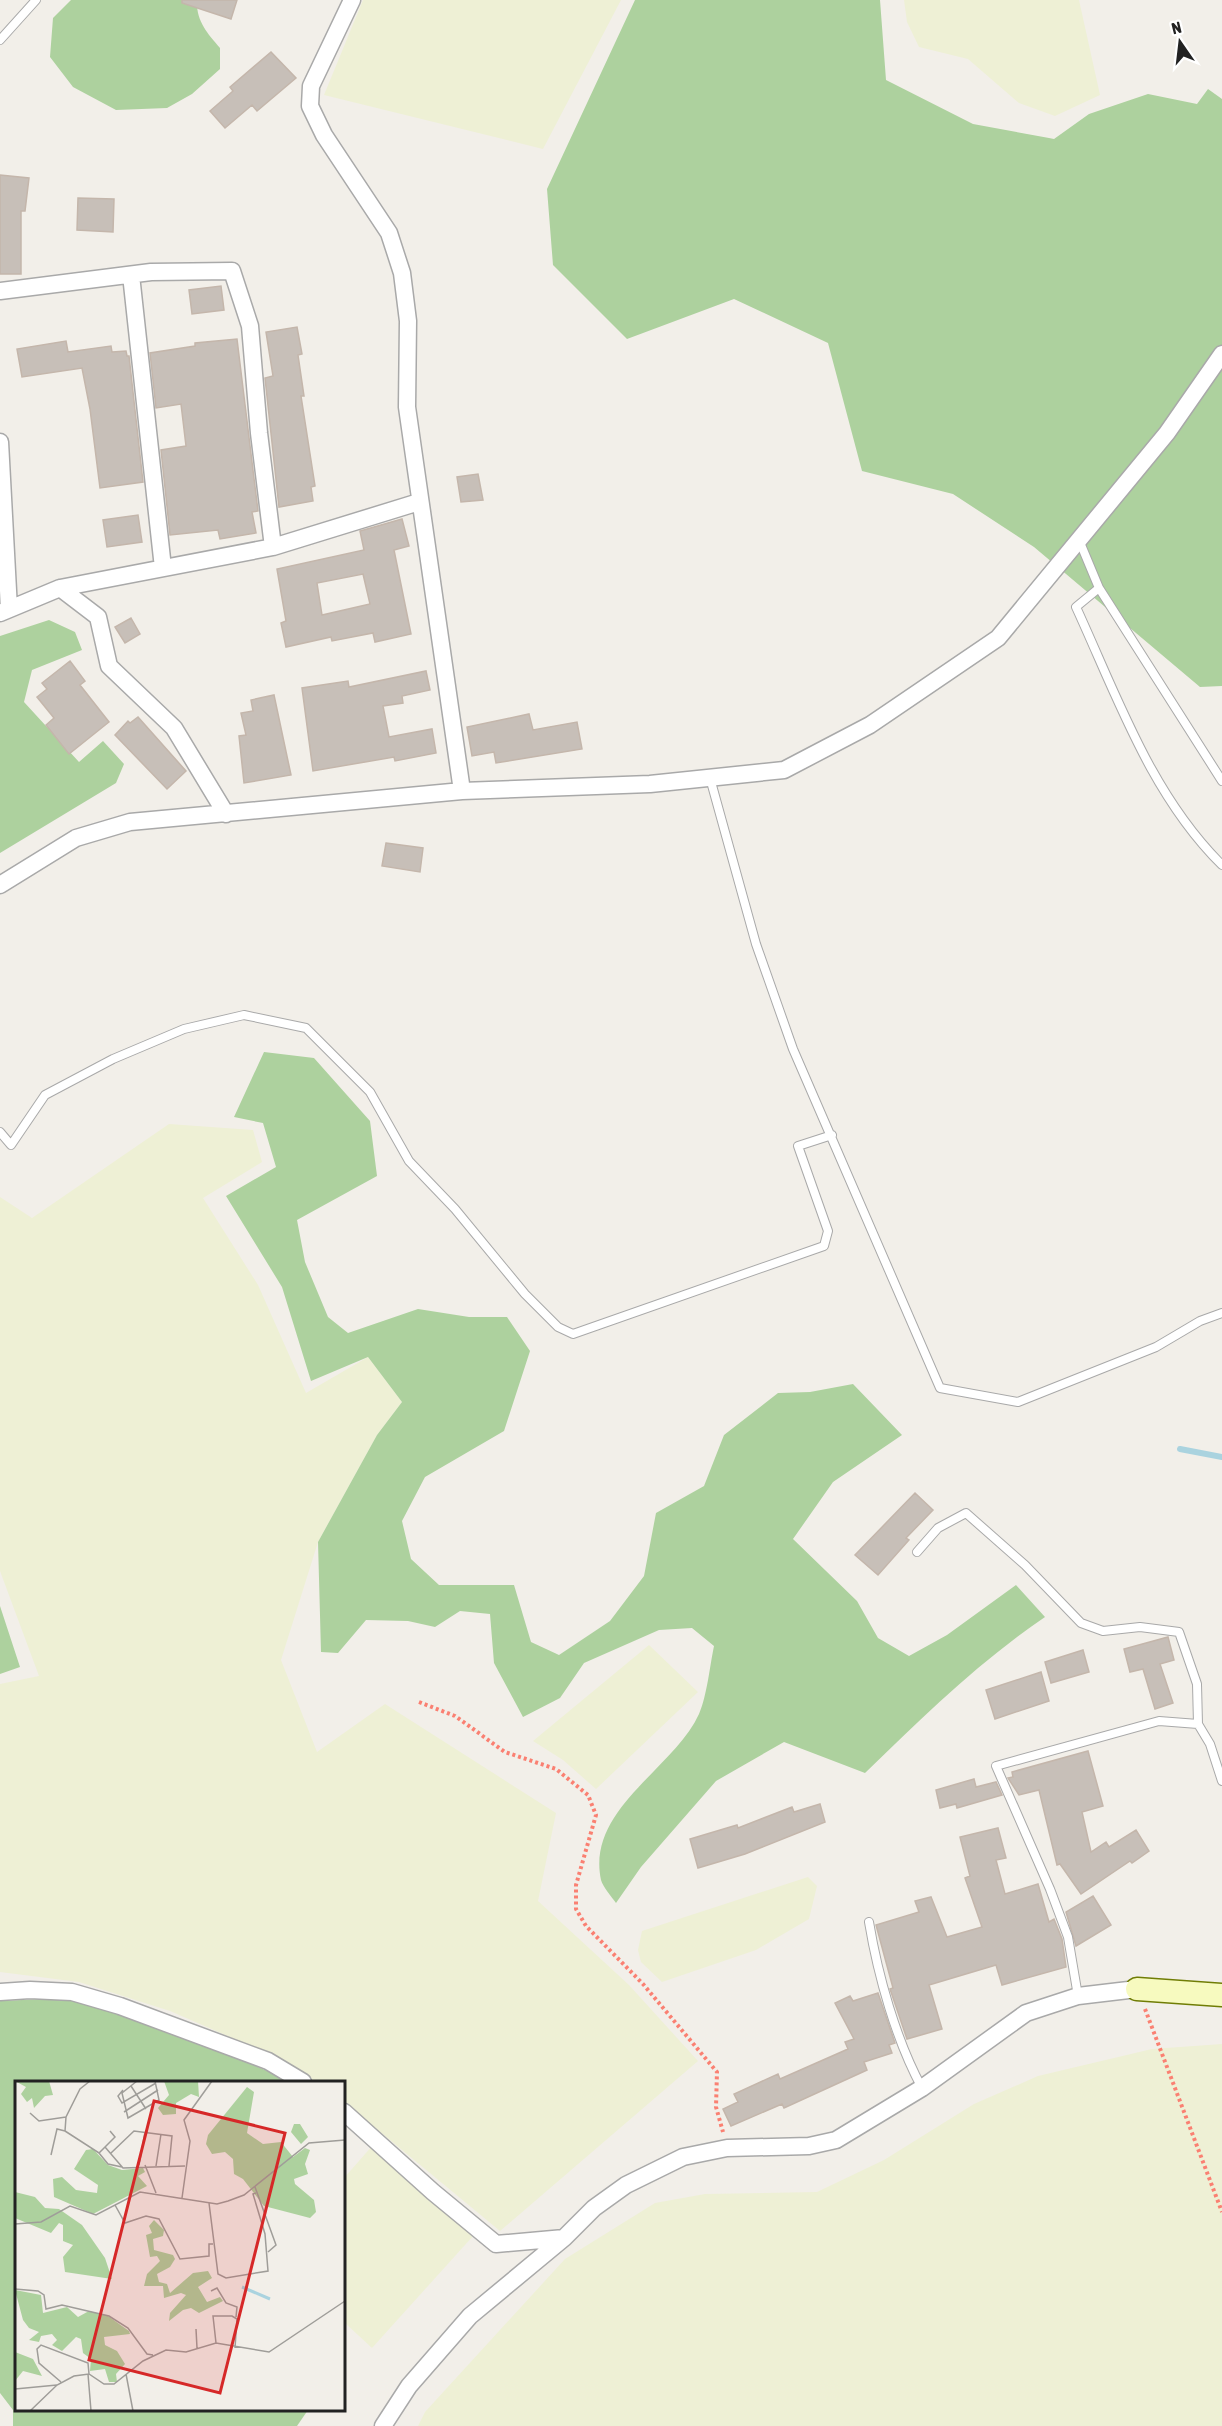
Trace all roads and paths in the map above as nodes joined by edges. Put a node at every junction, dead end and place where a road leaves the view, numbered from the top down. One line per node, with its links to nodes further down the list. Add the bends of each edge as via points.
1 (36, 0): 3 (lane)
2 (352, 0): 8 (street, via 311,86 310,106 324,135 389,233 402,273 408,321 406,408)
3 (0, 40)
4 (131, 275): 5 (street); 10 (street, via 232,270 250,326); 11 (street)
5 (0, 291)
6 (1222, 354): 9 (street, via 1167,433)
7 (0, 442): 14 (street)
8 (419, 502): 10 (street); 17 (street)
9 (1079, 540): 13 (lane); 15 (street, via 998,638 878,720 784,770)
10 (273, 547): 11 (street)
11 (164, 568): 12 (street)
12 (60, 588): 14 (street); 18 (street, via 98,617 109,666 174,728)
13 (1099, 588): 16 (lane); 19 (lane, via 1076,607 1154,777 1205,848)
14 (4, 611)
15 (710, 778): 17 (street); 22 (lane, via 756,944 793,1049)
16 (1222, 781)
17 (462, 791): 18 (street)
18 (226, 814): 20 (street, via 130,822 76,838)
19 (1222, 865)
20 (0, 885)
21 (0, 1132): 22 (lane, via 11,1145 45,1095 113,1059 184,1029 244,1015 306,1028 370,1092 409,1161 455,1209 525,1294 558,1327 573,1334 824,1246 828,1231 798,1146)
22 (832, 1136): 23 (lane, via 940,1388 1018,1402 1156,1347)
23 (1222, 1313)
24 (916, 1552): 26 (lane, via 938,1528 966,1513 1082,1623 1103,1631 1140,1627 1179,1632 1197,1684)
25 (419, 1702): 36 (path, via 455,1716 505,1752 556,1769 588,1795 596,1815 576,1885 576,1909 586,1926 643,1984 717,2072 716,2107)
26 (1198, 1724): 27 (lane, via 1210,1744); 32 (lane, via 1159,1720 996,1766 1068,1937)
27 (1222, 1781)
28 (869, 1922): 34 (lane, via 873,1948 908,2061)
29 (1137, 1989): 31 (street); 32 (street); 37 (path)
30 (0, 1992): 33 (street, via 72,1992 120,2006 268,2061)
31 (1222, 1995)
32 (1078, 1996): 34 (street, via 1026,2013)
33 (301, 2081)
34 (922, 2088): 36 (street, via 836,2140 809,2146)
35 (345, 2113): 38 (street, via 496,2244)
36 (727, 2148): 38 (street, via 683,2157 626,2185 594,2208)
37 (1222, 2212)
38 (564, 2238): 39 (street, via 470,2316 409,2386)
39 (383, 2426)

